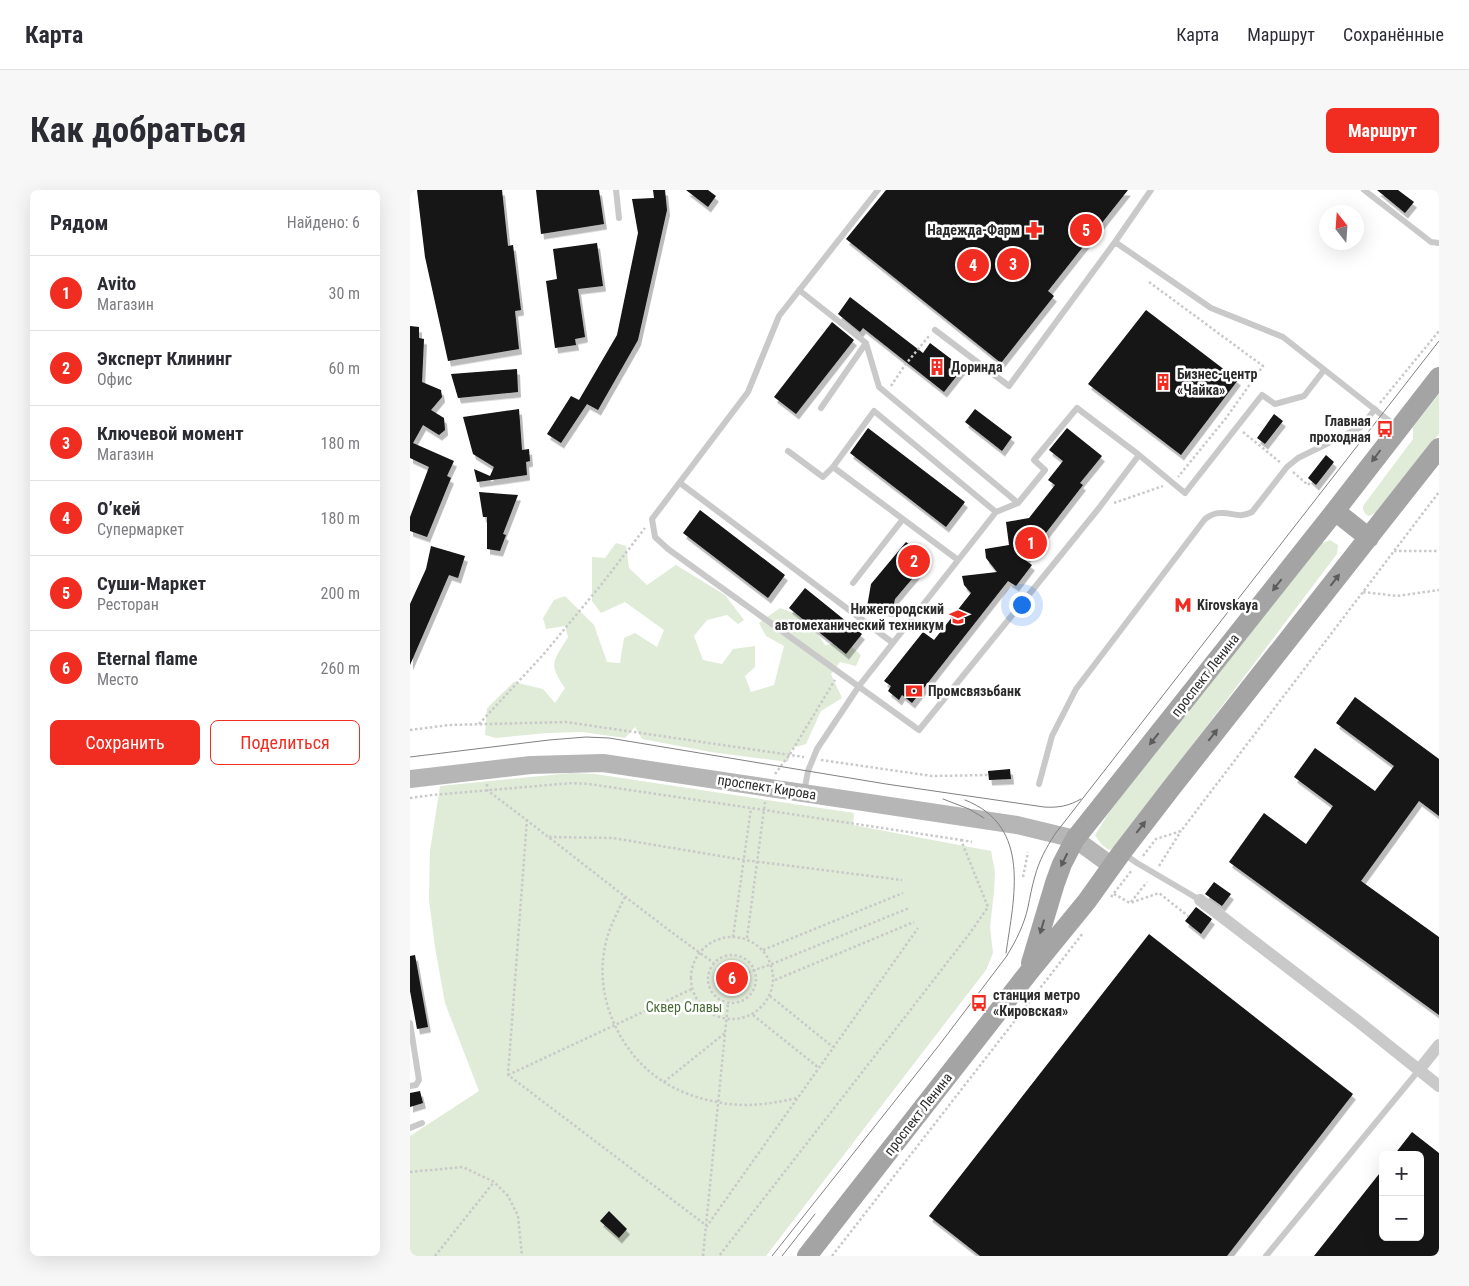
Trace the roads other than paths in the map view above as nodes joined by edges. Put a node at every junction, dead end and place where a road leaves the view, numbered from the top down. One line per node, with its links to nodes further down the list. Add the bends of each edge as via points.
1 (616, 190): 5 (lane)
2 (878, 190): 8 (lane)
3 (1151, 190): 6 (lane)
4 (1364, 190): 7 (lane, via 1431,242)
5 (619, 218)
6 (1115, 242): 9 (lane, via 1009,386); 11 (lane, via 1210,308 1283,337)
7 (1439, 243)
8 (799, 290): 10 (lane); 20 (lane, via 779,316 748,392)
9 (935, 330)
10 (866, 343): 13 (lane); 21 (lane, via 879,388)
11 (1324, 370): 14 (lane); 18 (lane, via 1304,396 1275,404 1262,395 1185,493)
12 (1439, 377): 15 (main road, проспект Ленина)
13 (821, 408)
14 (1375, 410): 15 (lane); 31 (lane, via 1361,427 1298,458 1287,467 1252,512 1238,516 1220,512 1204,519 1076,689 1052,736)
15 (1398, 428): 22 (main road, проспект Ленина, one-way to 22)
16 (1439, 448): 25 (main road, проспект Ленина)
17 (788, 451): 19 (lane, via 823,477)
18 (1139, 455): 21 (lane, via 1077,408 1034,460 1045,470); 29 (lane, via 919,730)
19 (833, 467): 23 (lane, via 874,412); 24 (lane)
20 (680, 483): 28 (lane); 29 (lane, via 652,519 655,536 668,549)
21 (1018, 503): 23 (lane)
22 (1335, 511): 25 (main road); 33 (main road, проспект Ленина, one-way to 33)
23 (996, 512): 26 (lane)
24 (902, 519): 26 (lane); 27 (lane)
25 (1369, 538): 34 (main road, проспект Ленина, one-way to 25)
26 (958, 560): 28 (lane)
27 (853, 584)
28 (893, 643): 29 (lane)
29 (859, 686): 32 (lane, via 812,758)
30 (410, 779): 32 (street, проспект Кирова, via 531,765 603,763)
31 (1040, 784)
32 (804, 793): 33 (street, проспект Кирова, via 1016,825)
33 (1075, 839): 34 (street, проспект Кирова); 36 (main road, проспект Ленина, one-way to 36, via 1055,883)
34 (1124, 861): 35 (lane); 36 (main road, проспект Ленина)
35 (1200, 900): 39 (street)
36 (1029, 972): 44 (main road, проспект Ленина)
37 (410, 1023): 40 (lane, via 419,1080)
38 (1439, 1044): 39 (street)
39 (1419, 1070): 41 (street); 45 (lane)
40 (410, 1086)
41 (1439, 1086)
42 (422, 1123): 43 (lane)
43 (410, 1128)
44 (807, 1256)
45 (1266, 1256)

